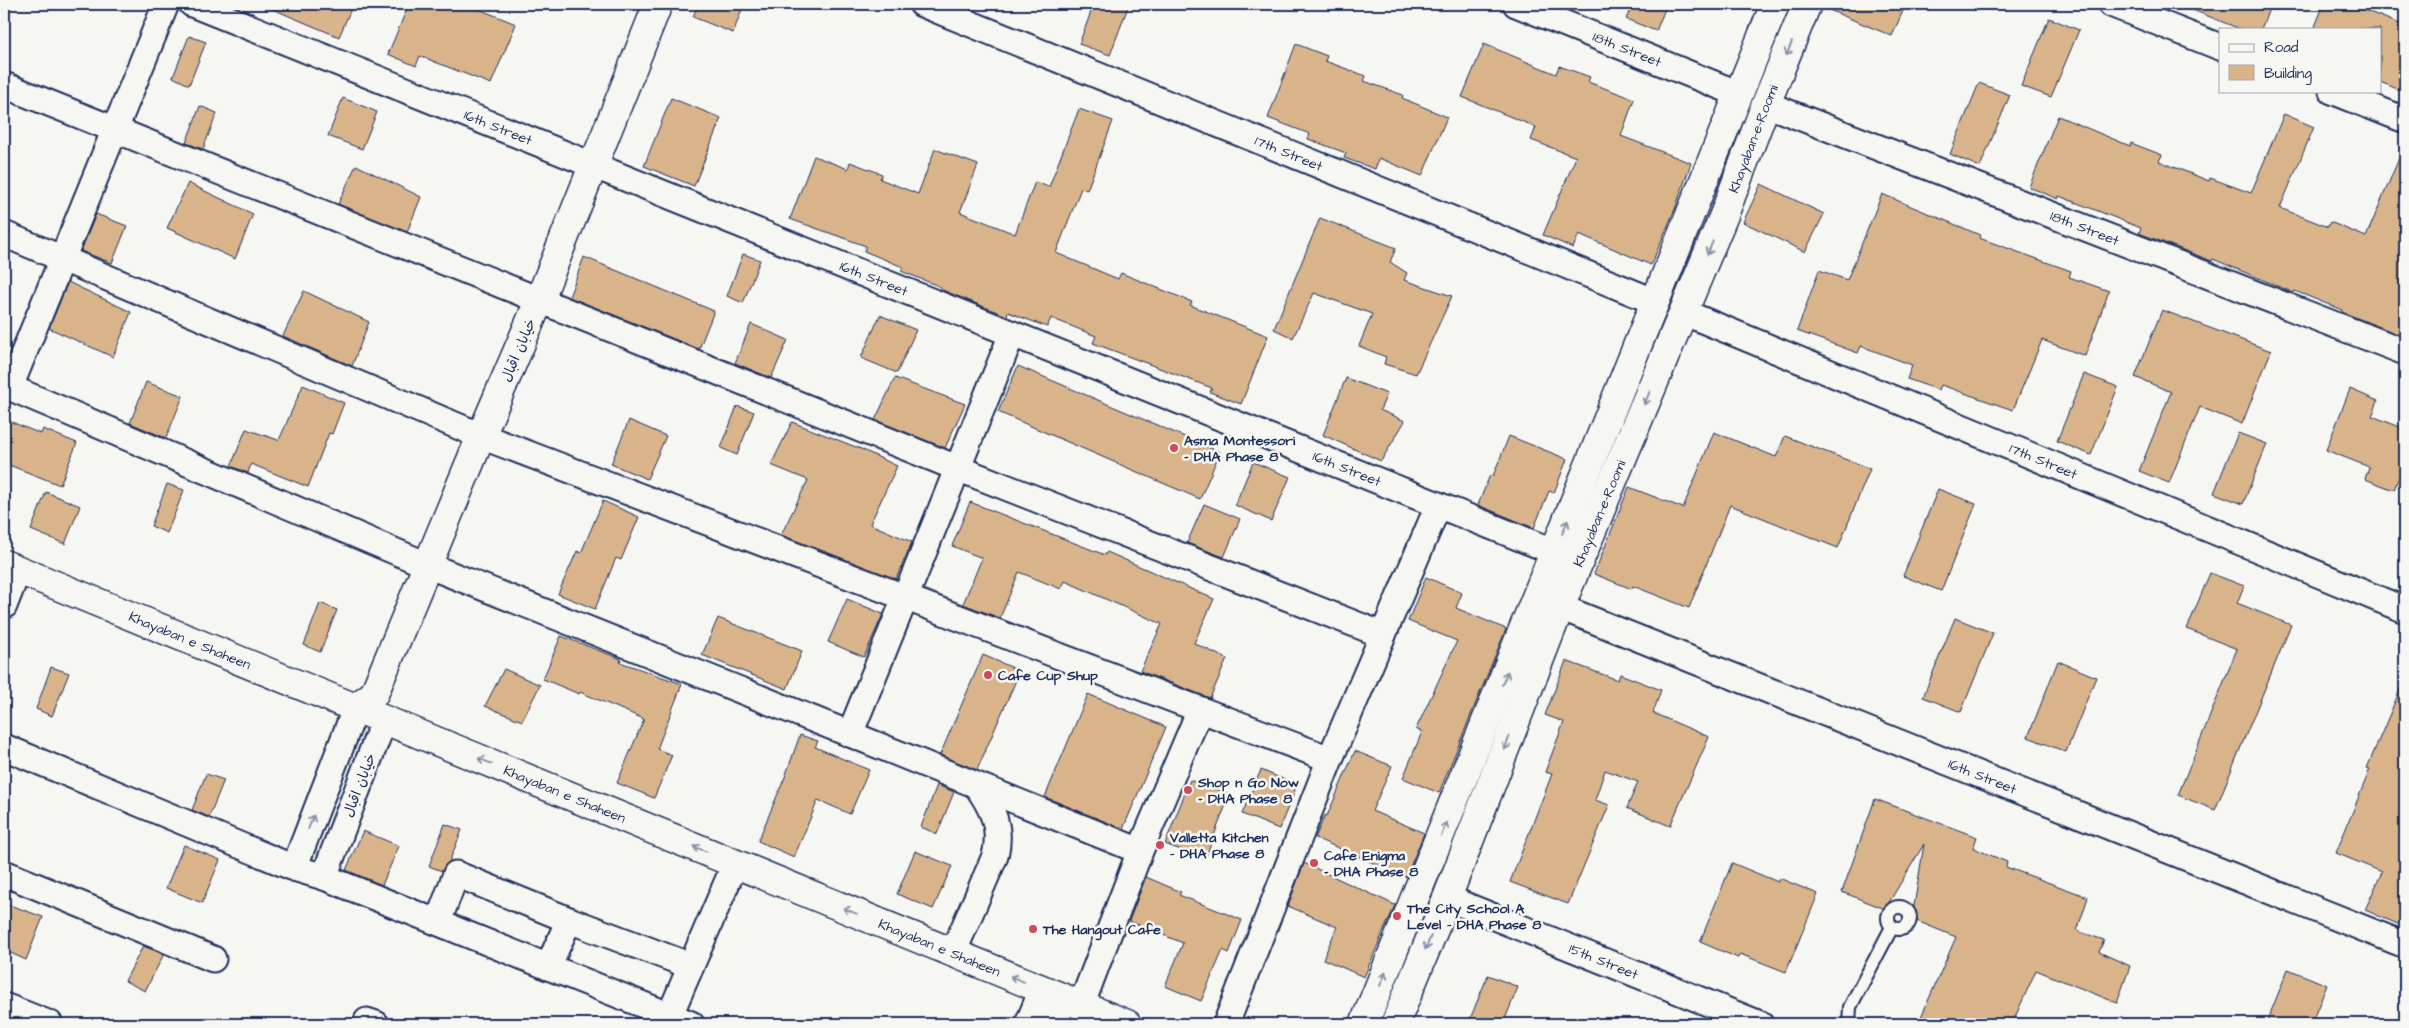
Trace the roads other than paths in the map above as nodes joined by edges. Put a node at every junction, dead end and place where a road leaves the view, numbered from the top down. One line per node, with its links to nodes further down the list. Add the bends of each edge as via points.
1 (166, 4): 15 (street)
2 (192, 4): 18 (street, 16th Street)
3 (658, 4): 18 (street, خیابان اقبال)
4 (922, 4): 24 (street, 17th Street)
5 (1516, 4): 12 (street, 18th Street)
6 (1775, 4): 12 (street, Khayaban-e-Roomi)
7 (1807, 4): 13 (street, Khayaban-e-Roomi, one-way to 13)
8 (2111, 4): 9 (street)
9 (2219, 47)
10 (4, 85): 15 (street)
11 (2335, 92): 14 (street)
12 (1739, 94): 16 (street, Khayaban-e-Roomi)
13 (1766, 104): 17 (street, Khayaban-e-Roomi); 27 (street, 18th Street)
14 (2405, 120)
15 (115, 129): 22 (street); 23 (street)
16 (1716, 153): 17 (street, via 1717,163 1724,170 1734,170); 19 (street, Khayaban-e-Roomi)
17 (1745, 160): 20 (street, Khayaban-e-Roomi)
18 (594, 166): 23 (street, خیابان اقبال); 26 (street, 16th Street)
19 (1696, 202): 20 (street, via 1705,197 1715,198 1723,205); 24 (street, Khayaban-e-Roomi)
20 (1724, 215): 25 (street, Khayaban-e-Roomi, one-way to 25)
21 (4, 234): 22 (street)
22 (63, 257): 28 (street); 29 (street)
23 (539, 301): 29 (street, خیابان اقبال); 30 (street)
24 (1656, 302): 32 (street, Khayaban-e-Roomi, one-way to 24)
25 (1682, 312): 37 (street, Khayaban-e-Roomi, one-way to 37); 38 (street, 17th Street)
26 (1012, 334): 30 (street); 31 (street, 16th Street)
27 (2405, 352)
28 (7, 386): 33 (street)
29 (481, 436): 33 (street, خیابان اقبال); 35 (street)
30 (957, 468): 35 (street); 39 (street)
31 (1438, 506): 32 (street, 16th Street); 39 (street)
32 (1555, 552): 69 (street, Khayaban-e-Roomi, one-way to 32)
33 (427, 564): 40 (street, خیابان اقبال); 43 (street)
34 (11, 567): 36 (street); 40 (street, Khayaban e Shaheen)
35 (904, 598): 41 (street); 43 (street)
36 (4, 606)
37 (1560, 607): 52 (street, Khayaban-e-Roomi, one-way to 52); 56 (street, 16th Street)
38 (2405, 610)
39 (1383, 635): 45 (street)
40 (365, 700): 42 (street, Khayaban e Shaheen); 49 (street, خیابان اقبال, one-way to 40)
41 (1200, 710): 45 (street); 47 (street)
42 (384, 720): 48 (street, Khayaban e Shaheen, one-way to 42); 51 (street, خیابان اقبال)
43 (850, 734): 46 (street)
44 (4, 747): 49 (street)
45 (1330, 759): 68 (street)
46 (977, 786): 47 (street); 57 (street, via 992,808 998,828 998,843)
47 (1140, 851): 61 (street)
48 (735, 864): 57 (street, Khayaban e Shaheen, one-way to 48); 59 (street)
49 (294, 868): 51 (street)
50 (4, 873): 58 (street)
51 (324, 877): 54 (street)
52 (1447, 898): 70 (street, Khayaban-e-Roomi, one-way to 70); 71 (street, 15th Street)
53 (569, 920): 54 (street, via 456,874); 59 (street); 60 (street)
54 (438, 922): 60 (street)
55 (1892, 927): 72 (lane, via 1850,1007)
56 (2405, 945)
57 (952, 953): 61 (street, Khayaban e Shaheen, one-way to 57)
58 (213, 959)
59 (691, 966): 63 (street)
60 (548, 967): 63 (street)
61 (1063, 998): 65 (street); 66 (street); 67 (street, Khayaban e Shaheen)
62 (4, 1006): 64 (street)
63 (675, 1021)
64 (50, 1024)
65 (1028, 1024)
66 (1054, 1024)
67 (1127, 1024)
68 (1226, 1024)
69 (1364, 1024)
70 (1395, 1024)
71 (1760, 1024)
72 (1849, 1024)

